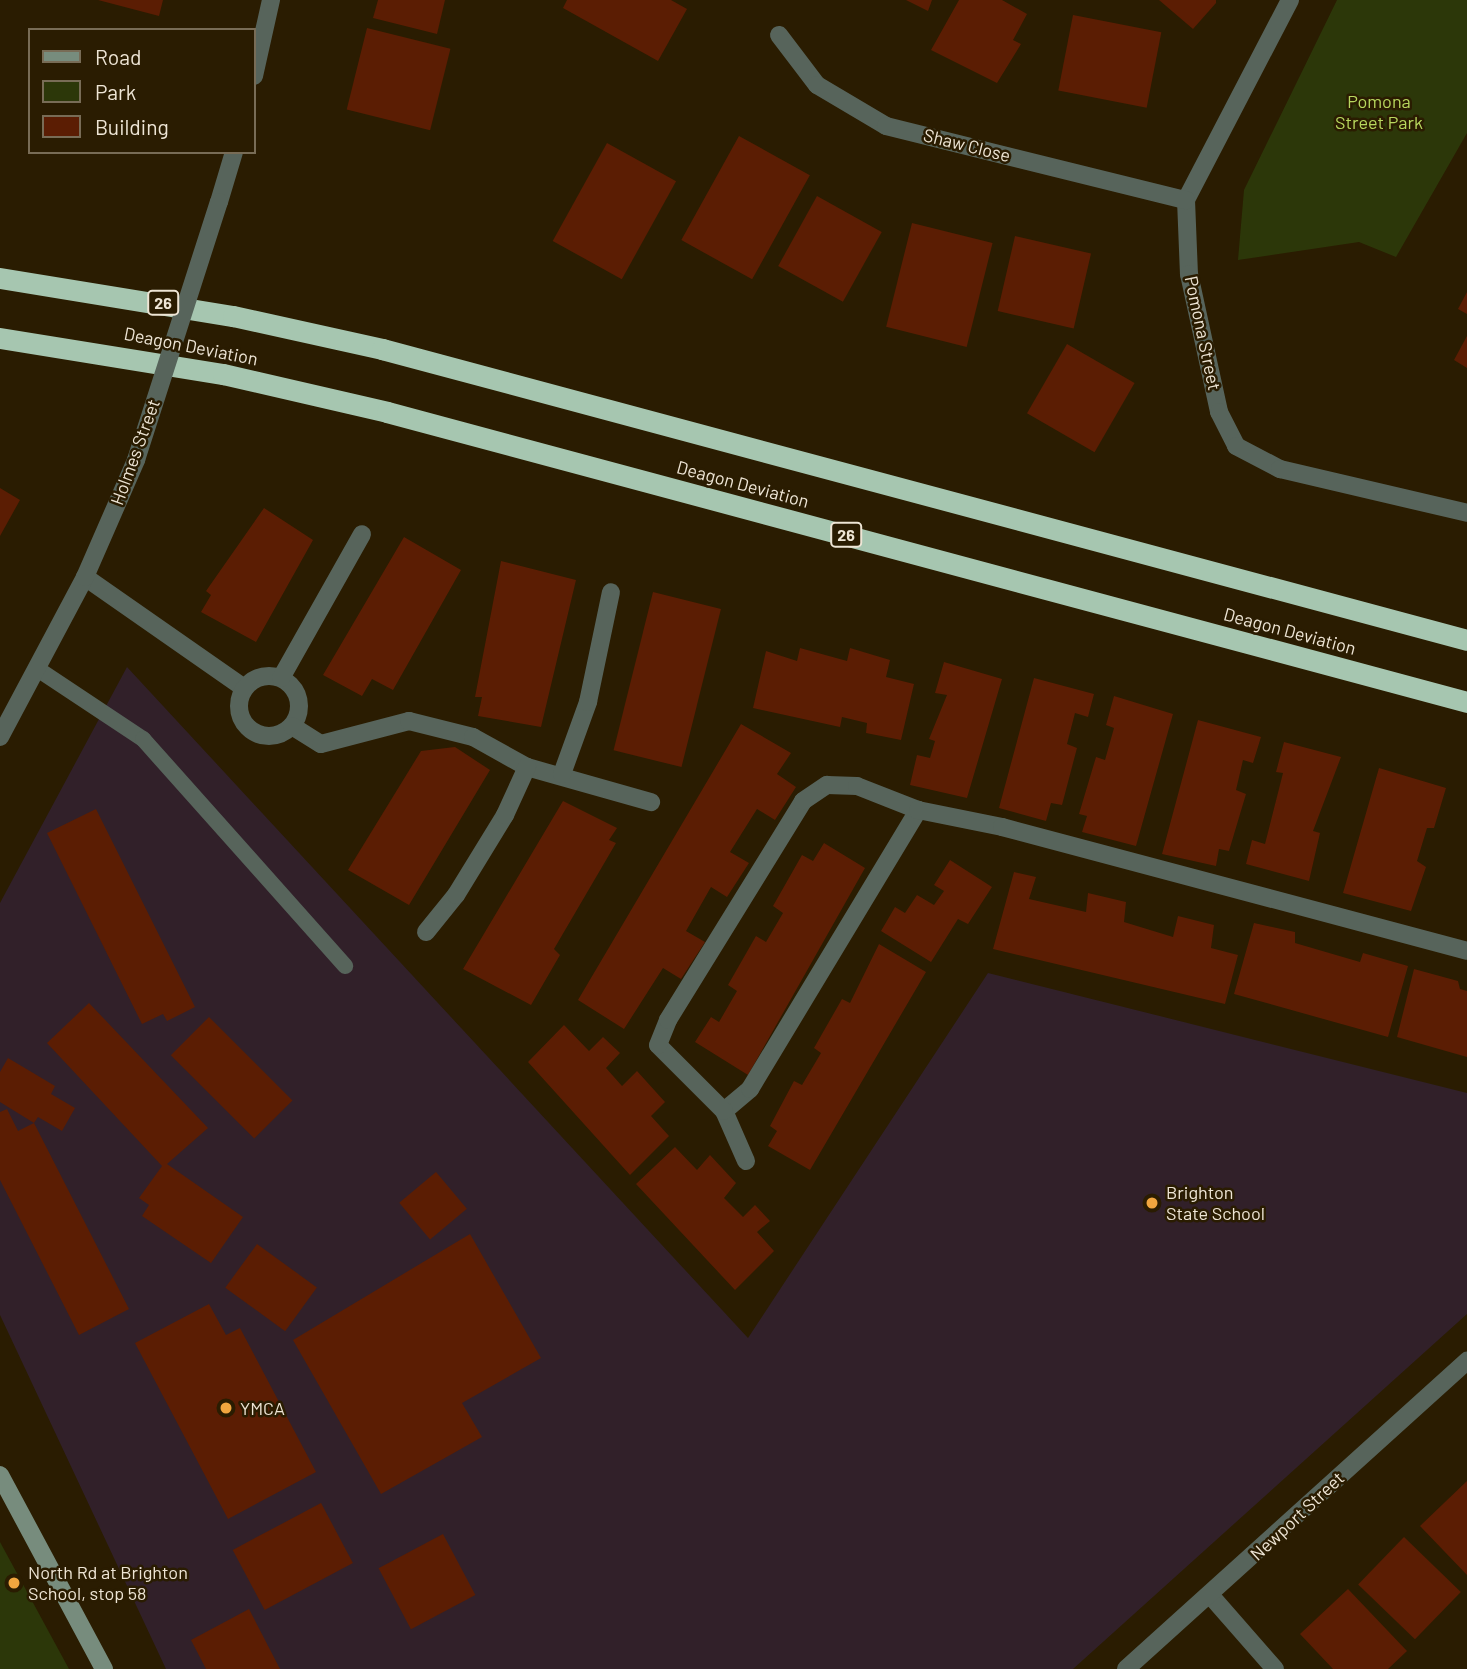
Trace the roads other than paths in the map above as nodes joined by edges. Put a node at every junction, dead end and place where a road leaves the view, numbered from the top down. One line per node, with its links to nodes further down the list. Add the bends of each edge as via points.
1 (271, 0): 4 (street)
2 (1290, 0): 6 (street, Pomona Street)
3 (779, 35): 6 (street, Shaw Close, via 817,85 886,126)
4 (256, 67)
5 (233, 154): 11 (street, Holmes Street, bridge, via 136,460)
6 (1186, 200): 9 (street, Pomona Street, via 1189,274 1219,412 1236,446 1280,469)
7 (0, 278): 13 (highway, Deagon Deviation / 26, via 233,316 382,349)
8 (0, 338): 17 (highway, Deagon Deviation / 26, via 223,374 387,412)
9 (1467, 513)
10 (362, 534): 15 (street)
11 (85, 577): 14 (street, Holmes Street); 16 (street)
12 (611, 592): 21 (street, via 588,702)
13 (1467, 640)
14 (39, 670): 19 (street, Holmes Street); 26 (lane, via 144,739)
15 (281, 678): 16 (street, via 261,676); 18 (street, via 290,684 299,703)
16 (244, 688): 18 (street, via 238,705 247,728 272,736)
17 (1467, 702)
18 (292, 726): 20 (street, via 321,744 409,721 473,737)
19 (0, 737)
20 (527, 767): 21 (street); 24 (street, via 505,815 456,895)
21 (562, 774): 22 (street)
22 (651, 802)
23 (918, 810): 25 (street, via 964,817); 27 (street, via 757,1079); 27 (street, via 857,786 827,785 803,801 657,1045)
24 (426, 932)
25 (1467, 951)
26 (345, 966)
27 (724, 1111): 28 (street)
28 (746, 1161)
29 (1467, 1361): 31 (street, Newport Street)
30 (0, 1475): 32 (street)
31 (1211, 1596): 33 (street, Newport Street); 34 (street)
32 (104, 1669)
33 (1126, 1669)
34 (1275, 1669)

